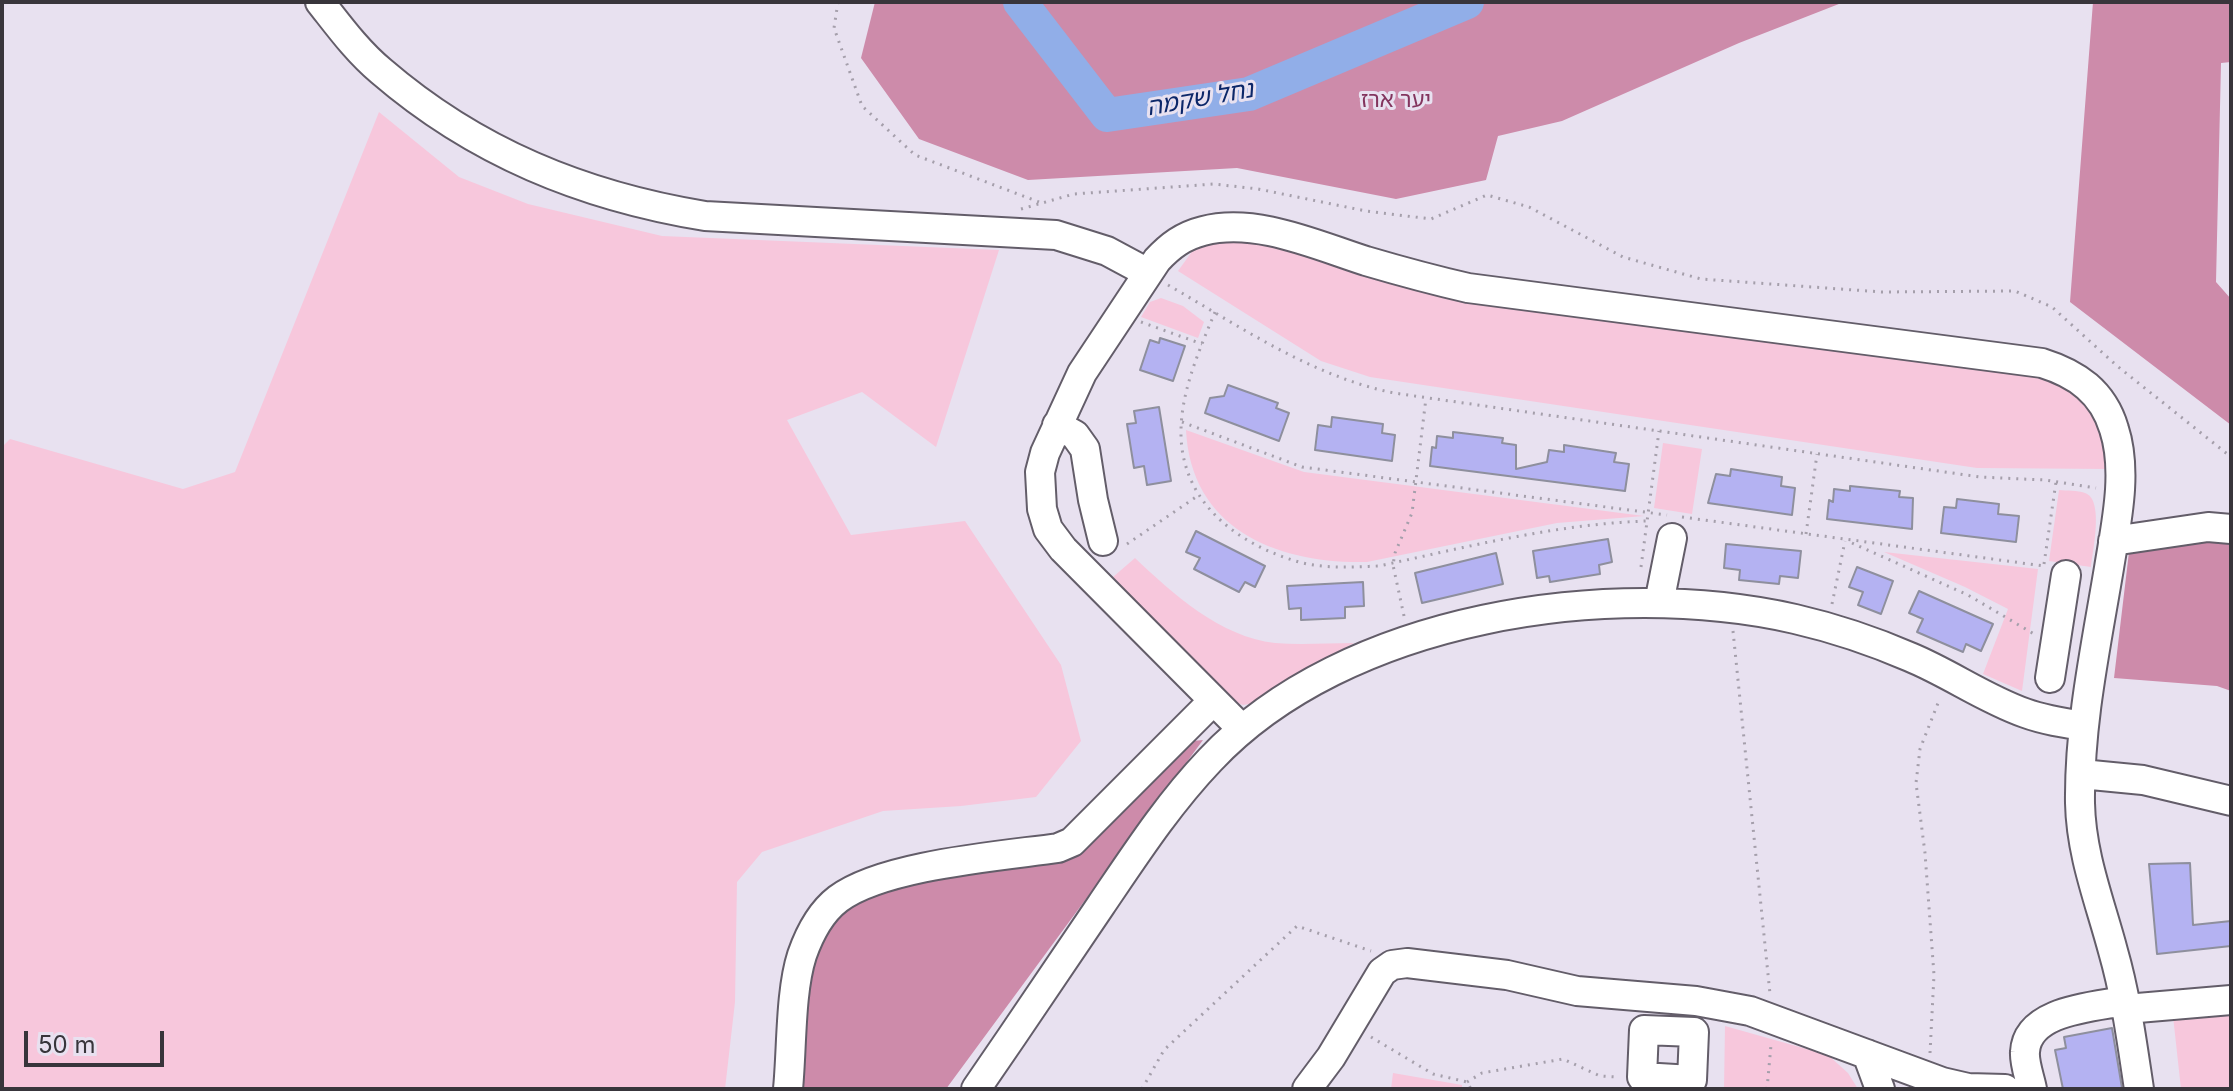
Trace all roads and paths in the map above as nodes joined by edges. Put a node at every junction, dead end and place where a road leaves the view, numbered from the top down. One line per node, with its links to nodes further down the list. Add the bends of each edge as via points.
1 (320, 2): 5 (street, via 379,70 450,121 531,166 610,197 705,216 1056,235 1107,251)
2 (838, 2): 3 (path, via 834,28 862,106 915,155)
3 (1039, 202): 4 (path); 14 (path, via 1074,194 1214,184 1431,219 1487,195 1529,207 1623,257 1701,279 1882,292 2015,291 2052,307)
4 (1014, 212)
5 (1148, 273): 6 (path); 7 (street); 17 (street, via 1171,245 1185,237 1204,230 1256,229 1468,288 2042,363 2065,370 2098,394 2115,430)
6 (1215, 312): 8 (path); 9 (path, via 1333,376)
7 (1119, 314): 8 (path); 11 (street)
8 (1202, 344): 10 (path)
9 (1426, 398): 12 (path); 15 (path)
10 (1182, 422): 15 (path, via 1302,467); 18 (path, via 1183,456)
11 (1057, 425): 26 (street, via 1075,435 1085,449 1093,500); 37 (street, via 1040,472 1048,529)
12 (1659, 431): 13 (path); 19 (path)
13 (1817, 454): 16 (path); 22 (path)
14 (2231, 457)
15 (1416, 482): 19 (path); 27 (path, via 1409,524)
16 (2056, 482): 17 (path); 24 (path, via 2044,566)
17 (2119, 491): 25 (street)
18 (1199, 495): 26 (path); 27 (path, via 1232,532 1300,563)
19 (1648, 512): 20 (path); 22 (path)
20 (1647, 521): 27 (path, via 1553,530); 29 (path)
21 (2231, 529): 25 (street, via 2208,527)
22 (1806, 534): 24 (path)
23 (1672, 538): 29 (street)
24 (1845, 540): 31 (path); 32 (path, via 1929,575 2035,636)
25 (2113, 541): 34 (street)
26 (1111, 545)
27 (1394, 563): 33 (path)
28 (2066, 575): 32 (street)
29 (1647, 602): 30 (street); 33 (street, via 1537,610)
30 (1731, 608): 31 (street); 46 (path)
31 (1827, 627): 35 (street)
32 (2047, 629): 34 (street); 36 (street)
33 (1409, 641): 39 (street, via 1327,676)
34 (2097, 642): 38 (street)
35 (1951, 676): 38 (street, via 2024,713); 52 (path, via 1920,749 1916,783 1934,975)
36 (2050, 678)
37 (1213, 701): 39 (street); 55 (street, via 1072,842 927,867 839,898 825,912 802,955)
38 (2084, 726): 40 (street)
39 (1242, 729): 56 (street, via 1161,818)
40 (2081, 774): 41 (street, via 2143,780); 45 (street, via 2090,872)
41 (2231, 801)
42 (1407, 963): 44 (street, via 1507,975 1577,991); 47 (street, via 1382,972); 57 (path, via 1297,926 1164,1050)
43 (2231, 1000): 45 (street)
44 (1696, 1001): 46 (street); 48 (street)
45 (2125, 1005): 49 (street, via 2054,1016 2035,1029); 63 (street)
46 (1773, 1020): 50 (street); 60 (path)
47 (1351, 1025): 53 (path, via 1433,1074); 58 (street)
48 (1694, 1032): 51 (street, via 1644,1030); 51 (street, via 1692,1080)
49 (2025, 1051): 54 (street); 62 (street)
50 (1867, 1054): 52 (street); 61 (street)
51 (1642, 1077): 53 (path, via 1600,1076 1563,1059 1482,1073)
52 (1928, 1077): 54 (street, via 1968,1088)
53 (1467, 1082): 59 (path)
54 (1995, 1088)
55 (788, 1089)
56 (976, 1089)
57 (1142, 1089)
58 (1307, 1089)
59 (1471, 1089)
60 (1767, 1089)
61 (1880, 1089)
62 (2032, 1089)
63 (2139, 1089)

